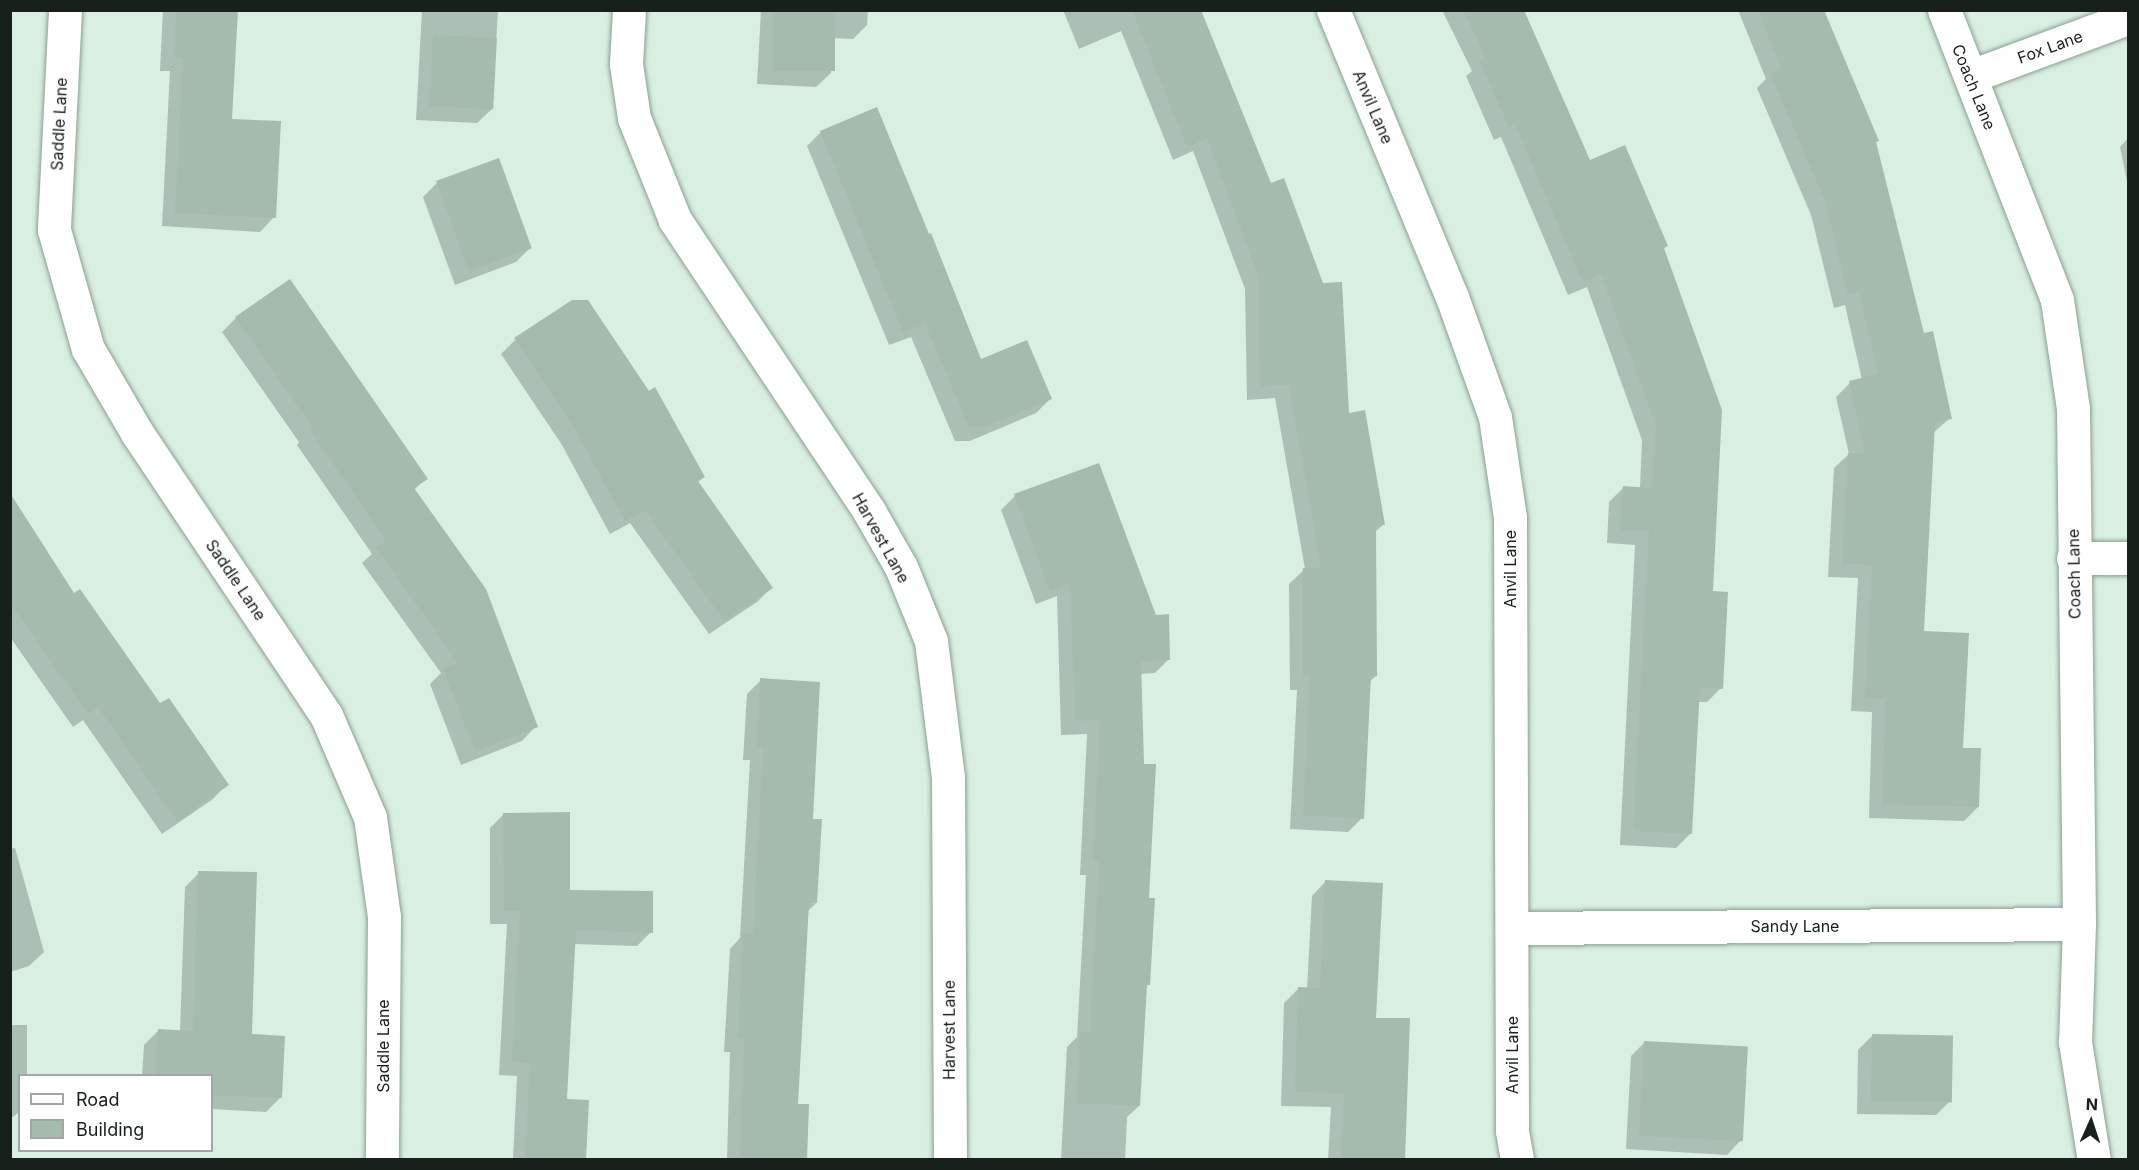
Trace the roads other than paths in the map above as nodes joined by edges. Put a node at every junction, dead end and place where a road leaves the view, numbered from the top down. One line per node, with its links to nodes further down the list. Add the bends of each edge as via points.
1 (65, 10): 11 (street, Saddle Lane, via 54,230 88,349 137,433 326,715 370,817 384,917)
2 (629, 10): 12 (street, Harvest Lane, via 626,64 634,118 675,220 868,512 901,567 931,641 948,778)
3 (1333, 10): 10 (street, Anvil Lane, via 1452,297 1495,417 1509,517)
4 (1944, 10): 6 (street, Coach Lane)
5 (2128, 18): 6 (street, Fox Lane)
6 (1971, 76): 7 (street, Coach Lane, via 2057,300 2073,409)
7 (2073, 558): 8 (street); 9 (street, Coach Lane)
8 (2128, 558)
9 (2079, 924): 10 (street, Sandy Lane); 14 (street, Coach Lane, via 2075,1042)
10 (1512, 928): 13 (street, Anvil Lane, via 1512,1131)
11 (382, 1160)
12 (950, 1160)
13 (1517, 1160)
14 (2094, 1160)

